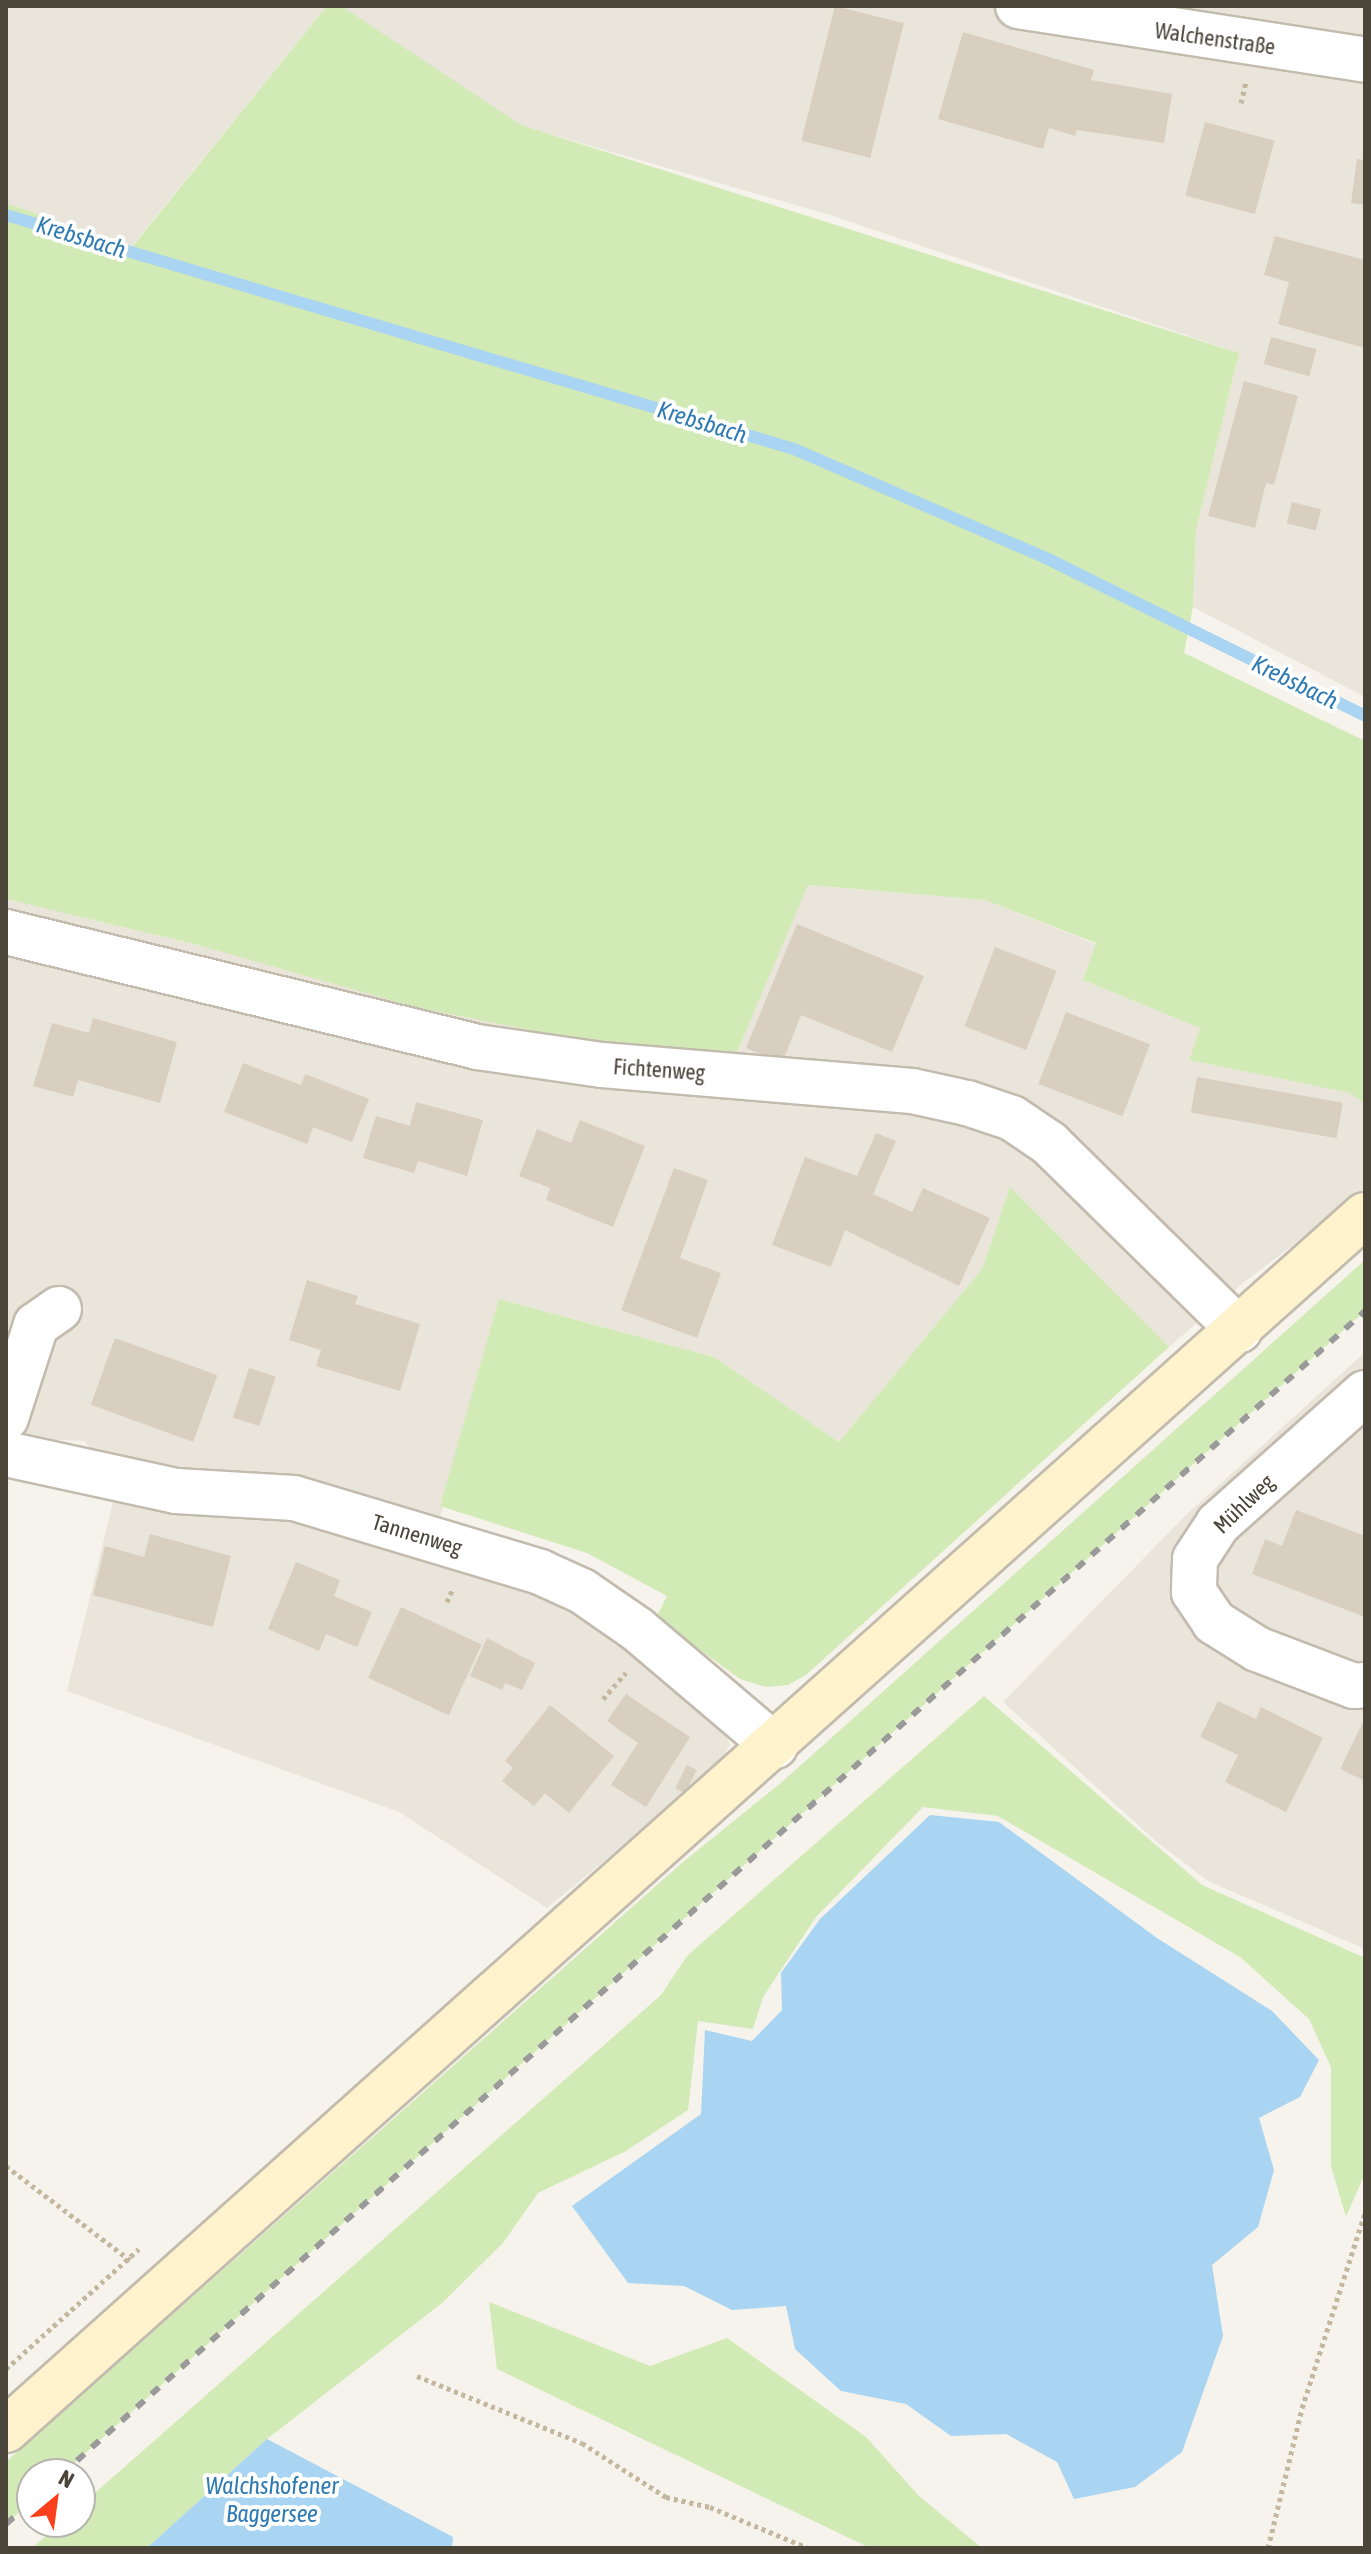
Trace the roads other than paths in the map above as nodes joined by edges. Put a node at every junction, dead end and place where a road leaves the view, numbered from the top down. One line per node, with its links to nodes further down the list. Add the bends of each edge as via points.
1 (1018, 6): 2 (street, Walchenstraße)
2 (1365, 60)
3 (6, 932): 6 (street, Fichtenweg, via 477,1047 602,1065 912,1091 967,1103 1012,1118 1049,1143)
4 (1365, 1215): 6 (street)
5 (59, 1309): 8 (street, via 36,1325)
6 (1239, 1330): 11 (street)
7 (1365, 1393): 10 (street, Mühlweg, via 1218,1524 1195,1559 1194,1592 1214,1622 1257,1649 1354,1686)
8 (6, 1418)
9 (6, 1454): 11 (street, Tannenweg, via 176,1491 294,1498 540,1572 582,1591 637,1629)
10 (1365, 1685)
11 (775, 1746): 12 (street)
12 (6, 2430)

